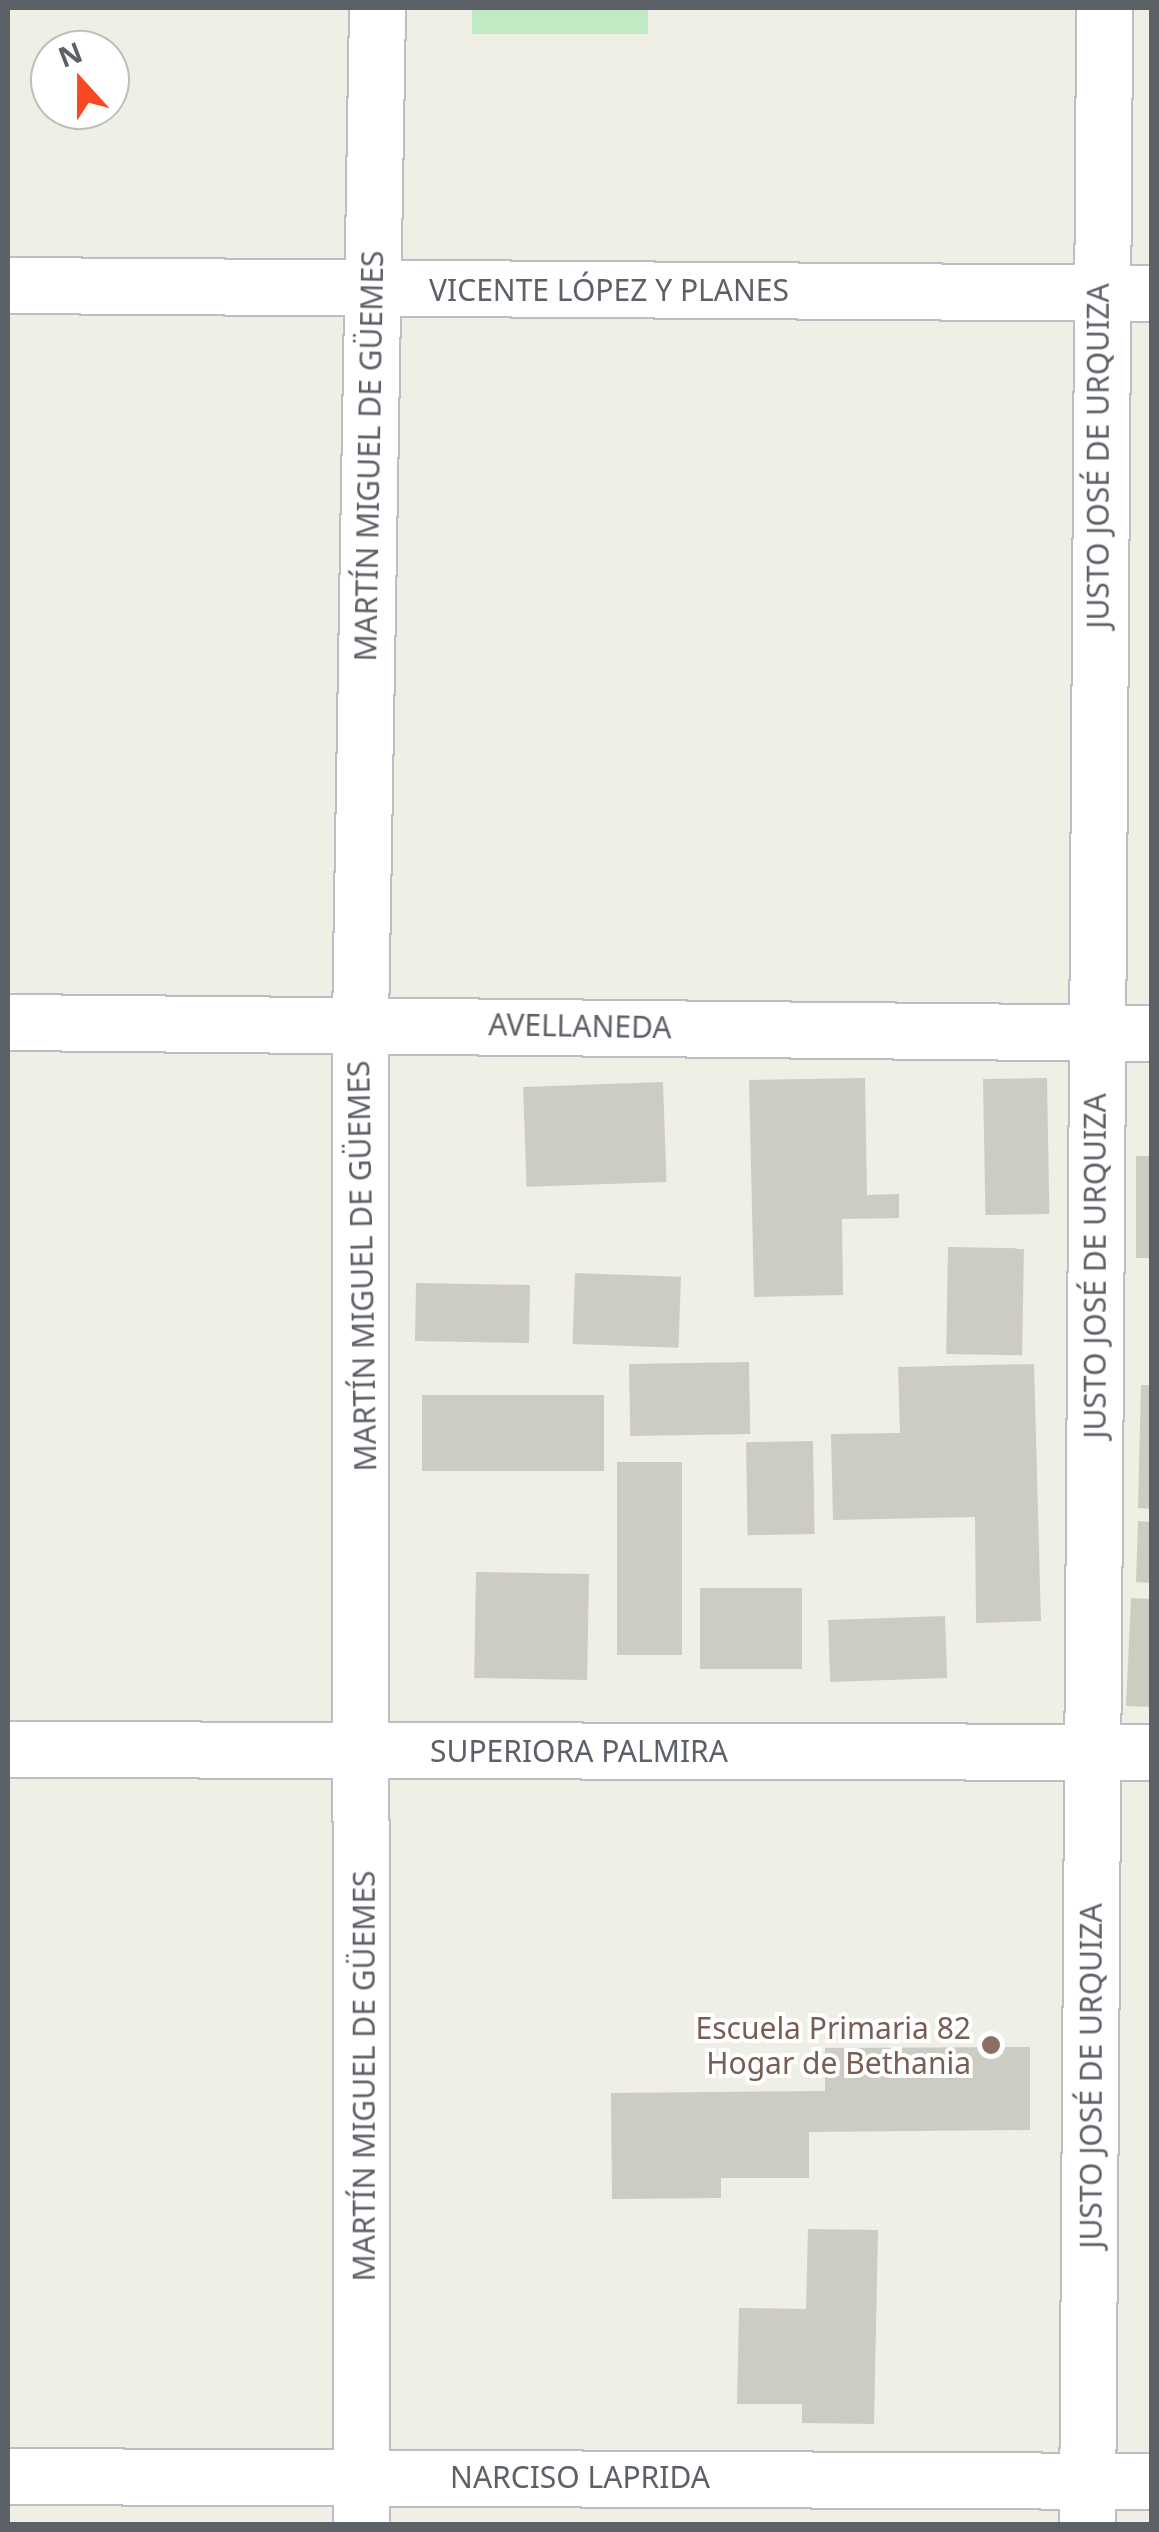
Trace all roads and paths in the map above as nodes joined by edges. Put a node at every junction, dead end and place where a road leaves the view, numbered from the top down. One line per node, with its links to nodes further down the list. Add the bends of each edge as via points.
1 (377, 8): 4 (street, MARTÍN MIGUEL DE GÜEMES)
2 (1104, 8): 5 (street, JUSTO JOSÉ DE URQUIZA)
3 (8, 285): 4 (street, VICENTE LÓPEZ Y PLANES)
4 (371, 288): 5 (street, VICENTE LÓPEZ Y PLANES); 8 (street, MARTÍN MIGUEL DE GÜEMES)
5 (1098, 292): 6 (street, VICENTE LÓPEZ Y PLANES); 9 (street, JUSTO JOSÉ DE URQUIZA)
6 (1152, 292)
7 (8, 1022): 8 (street, AVELLANEDA)
8 (360, 1023): 9 (street, AVELLANEDA); 12 (street, MARTÍN MIGUEL DE GÜEMES)
9 (1096, 1032): 10 (street, AVELLANEDA); 13 (street, JUSTO JOSÉ DE URQUIZA)
10 (1152, 1032)
11 (8, 1749): 12 (street, SUPERIORA PALMIRA)
12 (366, 1751): 13 (street, SUPERIORA PALMIRA); 17 (street, MARTÍN MIGUEL DE GÜEMES)
13 (1093, 1751): 14 (street, SUPERIORA PALMIRA); 18 (street, JUSTO JOSÉ DE URQUIZA)
14 (1152, 1752)
15 (8, 2476): 17 (street, NARCISO LAPRIDA)
16 (1152, 2481): 18 (street, NARCISO LAPRIDA)
17 (361, 2500): 18 (street, NARCISO LAPRIDA)
18 (1088, 2503)

